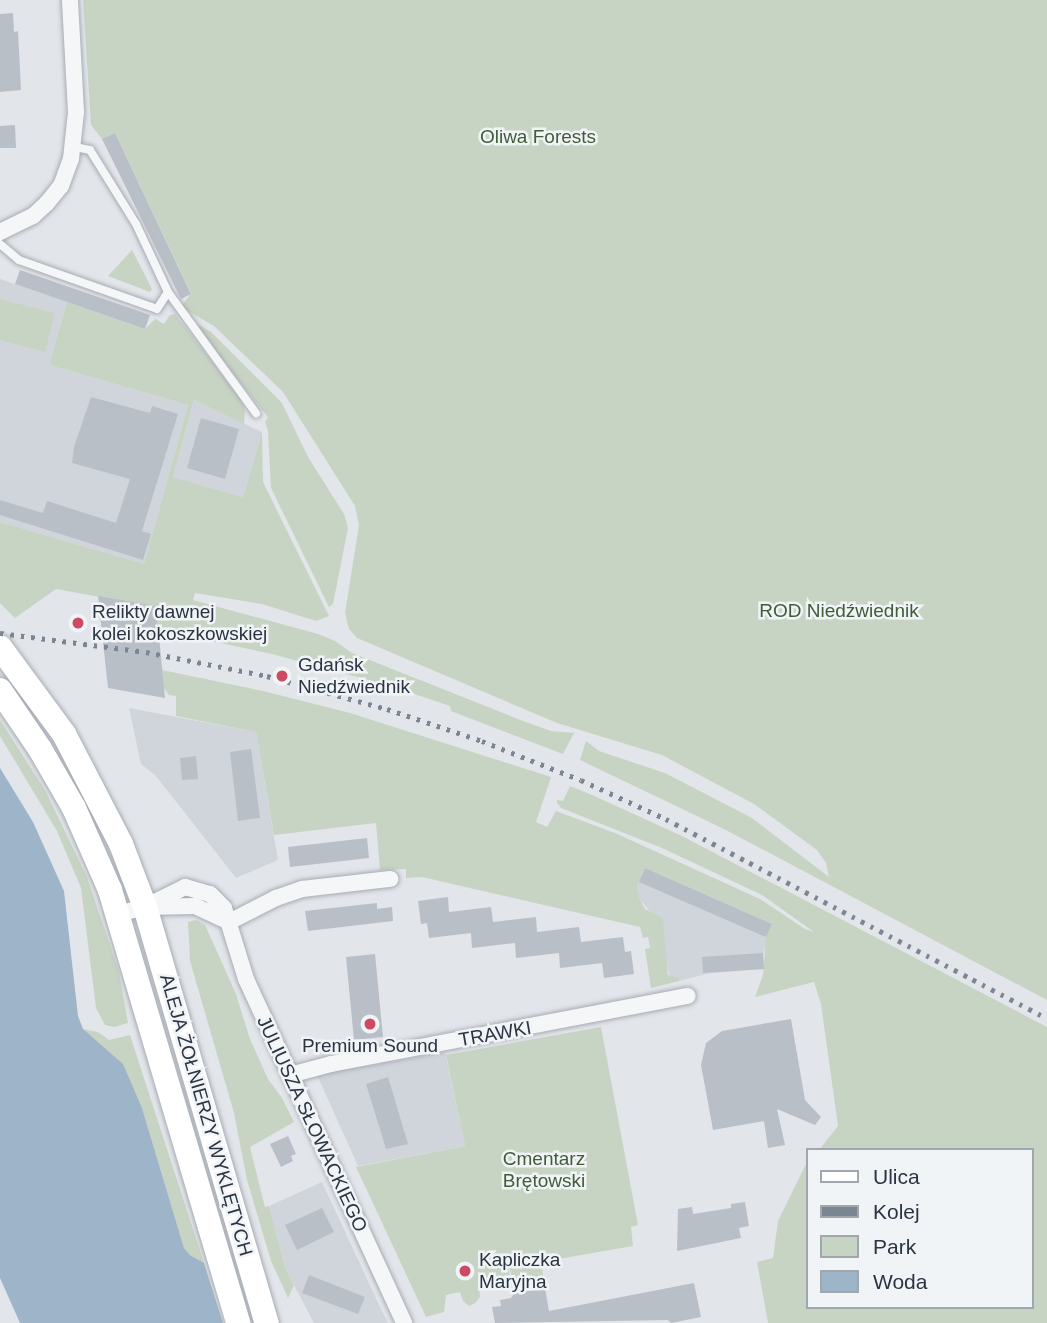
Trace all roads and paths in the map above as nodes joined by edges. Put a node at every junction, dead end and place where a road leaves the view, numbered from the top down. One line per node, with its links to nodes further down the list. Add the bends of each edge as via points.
1 (70, 0): 2 (street)
2 (74, 147): 3 (street, via 61,186 47,203 33,216); 5 (lane, via 90,150 109,177)
3 (0, 232)
4 (0, 244): 5 (lane, via 19,260 156,309)
5 (168, 292): 6 (lane)
6 (256, 413)
7 (0, 647): 10 (main road, via 78,757 121,844)
8 (0, 690): 11 (main road, via 74,808)
9 (390, 879): 12 (street, via 302,889)
10 (145, 907): 11 (street); 12 (street, via 195,906); 16 (main road, ALEJA ŻOŁNIERZY WYKLĘTYCH)
11 (118, 914): 15 (main road, ALEJA ŻOŁNIERZY WYKLĘTYCH)
12 (229, 922): 14 (street, JULIUSZA SŁOWACKIEGO, via 243,970)
13 (694, 995): 14 (street, TRAWKI)
14 (290, 1075): 17 (street, JULIUSZA SŁOWACKIEGO)
15 (238, 1323)
16 (267, 1323)
17 (404, 1323)

